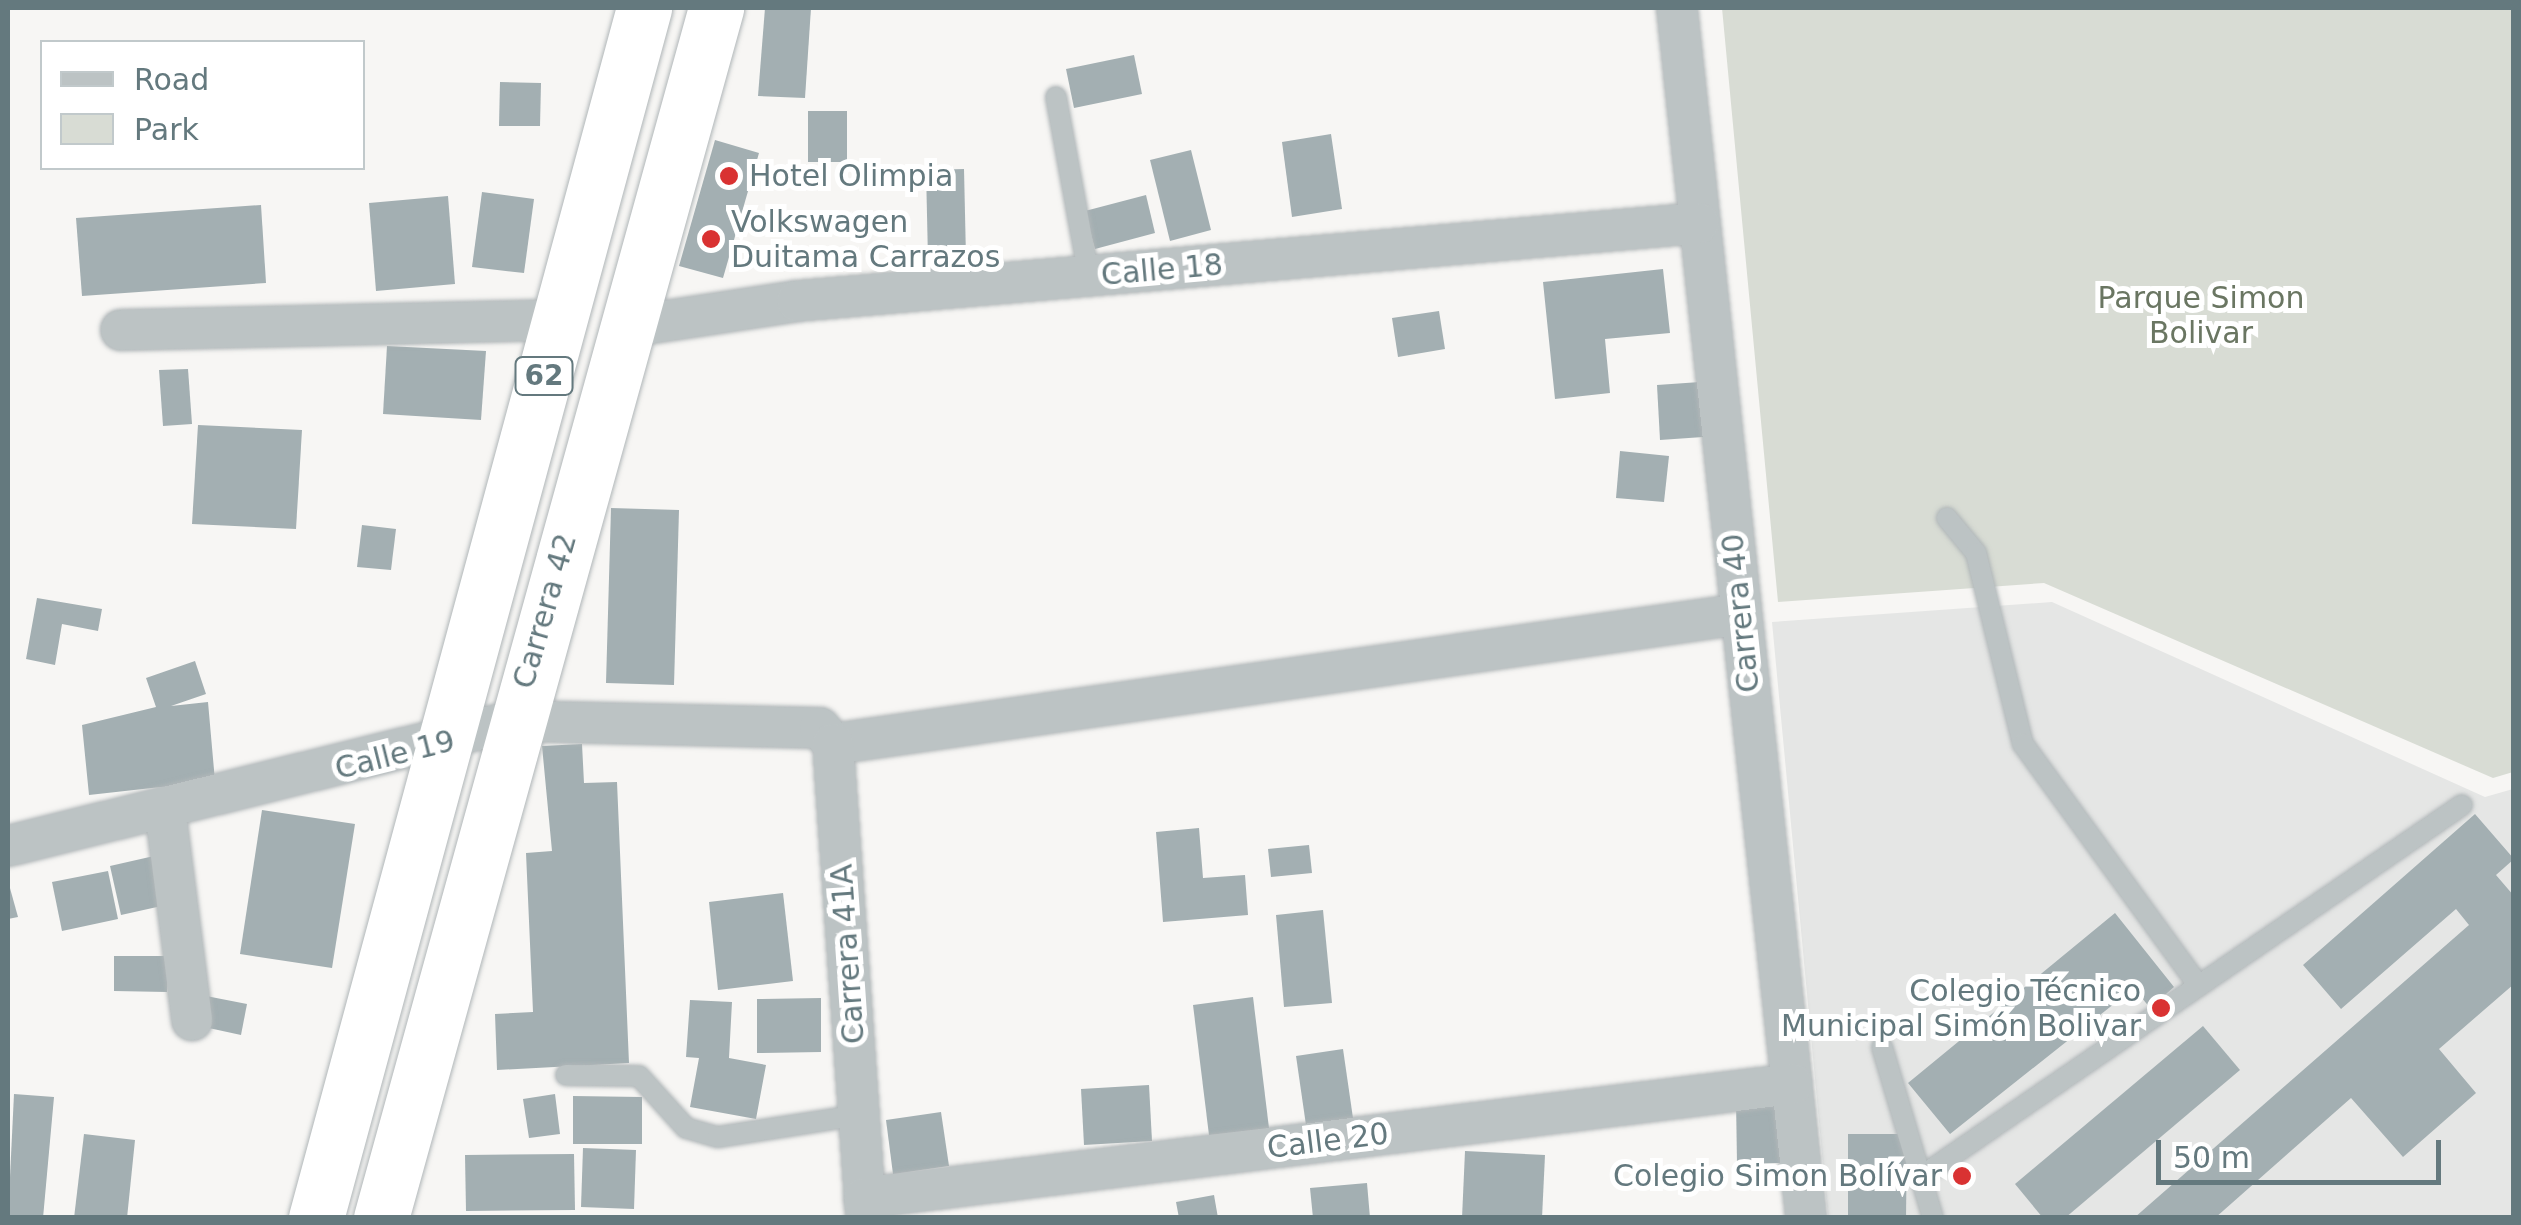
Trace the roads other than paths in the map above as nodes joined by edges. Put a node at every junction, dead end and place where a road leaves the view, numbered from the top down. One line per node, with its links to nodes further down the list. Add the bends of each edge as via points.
1 (644, 8): 7 (highway, Carrera 42 / 62)
2 (716, 8): 8 (highway, Carrera 42 / 62)
3 (1677, 8): 5 (street, Carrera 40)
4 (1056, 96): 6 (lane)
5 (1699, 224): 6 (street, Calle 18); 11 (street, Carrera 40)
6 (1089, 276): 8 (street, Calle 18, via 797,301)
7 (559, 320): 9 (street); 14 (highway, Carrera 42 / 62)
8 (626, 327): 12 (highway, Carrera 42 / 62)
9 (122, 330)
10 (1948, 518): 18 (lane, via 1976,553 2024,744)
11 (1742, 614): 13 (street); 22 (street, Carrera 40)
12 (513, 721): 13 (street, Calle 19, via 788,725 820,728); 14 (street, Calle 19); 27 (highway, Carrera 42 / 62)
13 (834, 744): 23 (street, Carrera 41A)
14 (443, 745): 16 (street, Calle 19); 26 (highway, Carrera 42 / 62)
15 (2462, 805): 18 (lane)
16 (164, 810): 17 (street, Calle 19); 19 (street)
17 (8, 846)
18 (2199, 986): 24 (lane)
19 (192, 1020)
20 (1882, 1047): 24 (lane)
21 (566, 1075): 23 (lane, via 639,1076 686,1128 718,1137)
22 (1792, 1084): 25 (street, Calle 20); 28 (street, Carrera 40)
23 (858, 1114): 25 (street, Carrera 41A)
24 (1922, 1176): 29 (lane)
25 (865, 1208)
26 (316, 1218)
27 (381, 1218)
28 (1806, 1218)
29 (1933, 1218)

